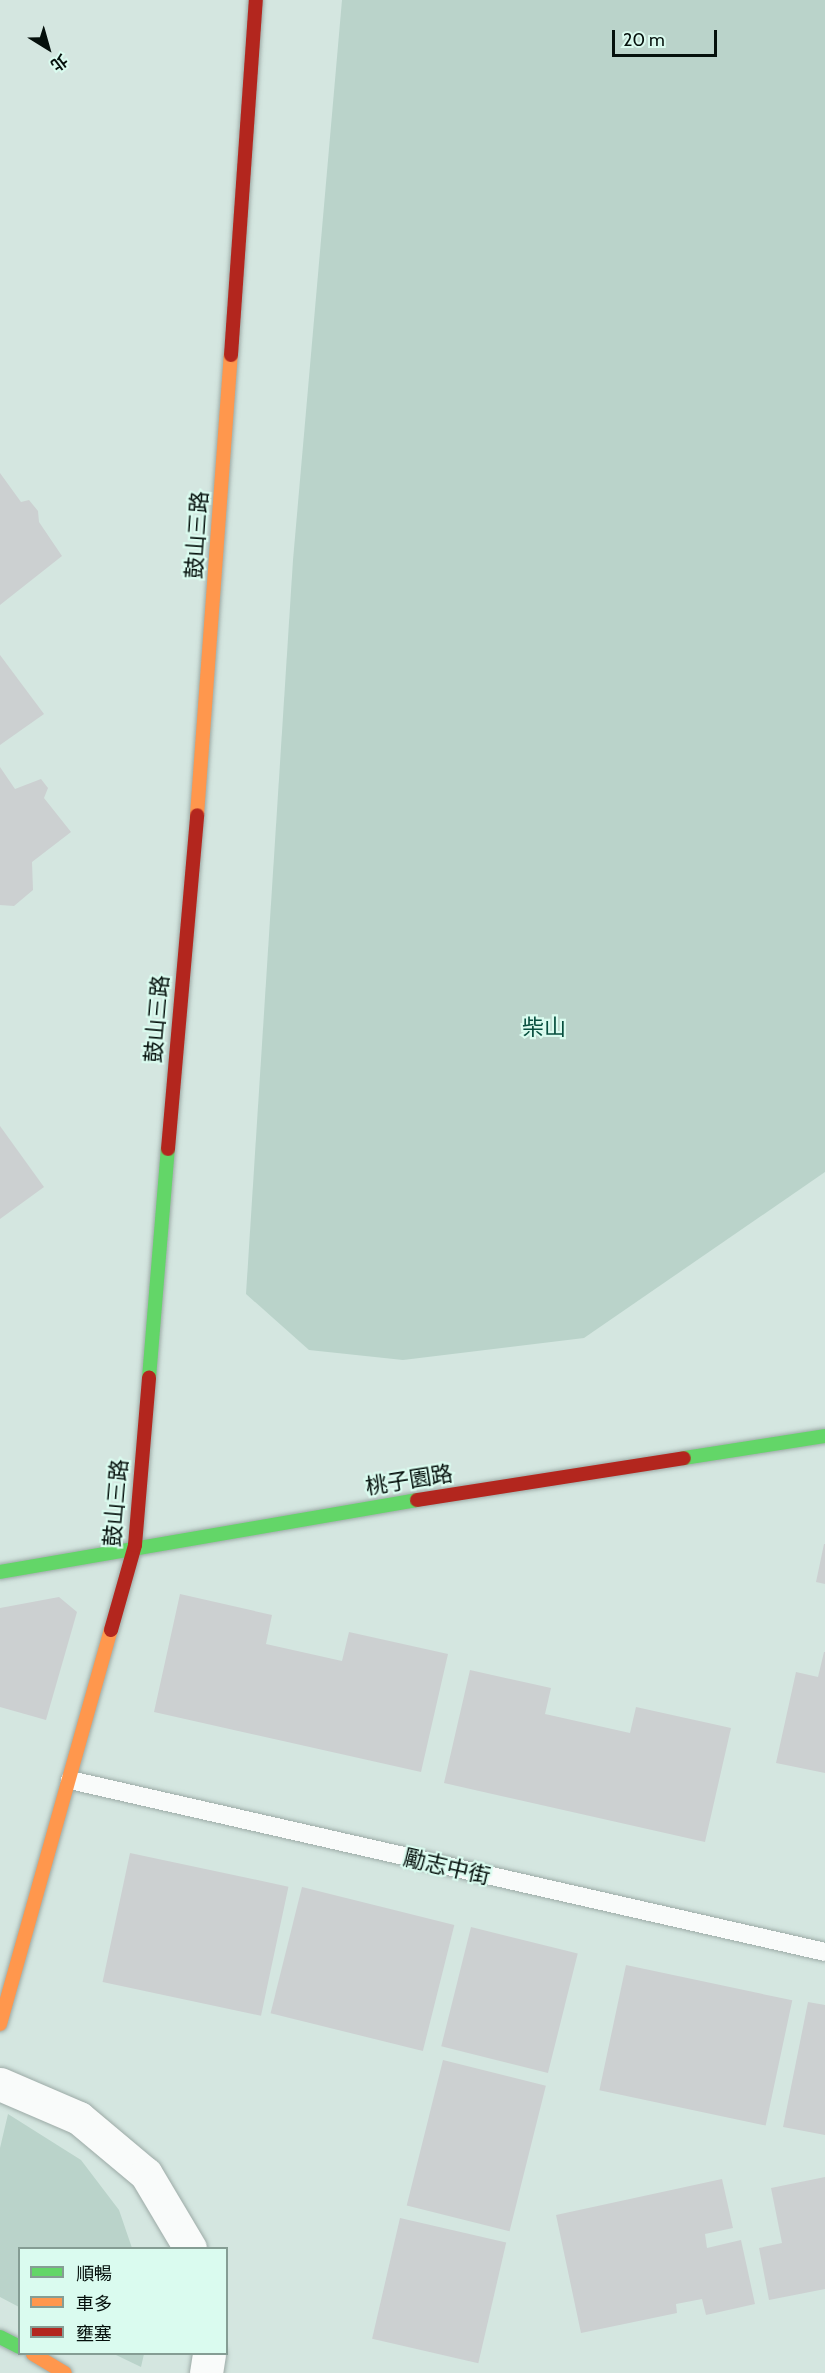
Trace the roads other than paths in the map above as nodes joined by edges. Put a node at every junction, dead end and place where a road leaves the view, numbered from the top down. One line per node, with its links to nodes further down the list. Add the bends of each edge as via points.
1 (256, 0): 3 (street, 鼓山三路, via 207,691)
2 (825, 1436): 3 (street, 桃子園路)
3 (135, 1545): 4 (street, 桃子園路); 5 (street, 鼓山三路)
4 (0, 1572)
5 (70, 1780): 6 (lane, 勵志中街); 7 (street, 鼓山三路)
6 (825, 1952)
7 (0, 2024)
8 (0, 2084): 9 (street, via 79,2118 146,2174)
9 (189, 2247)
10 (0, 2337): 11 (street)
11 (18, 2346)
12 (35, 2355): 14 (street)
13 (208, 2355): 15 (street)
14 (65, 2373)
15 (206, 2373)

